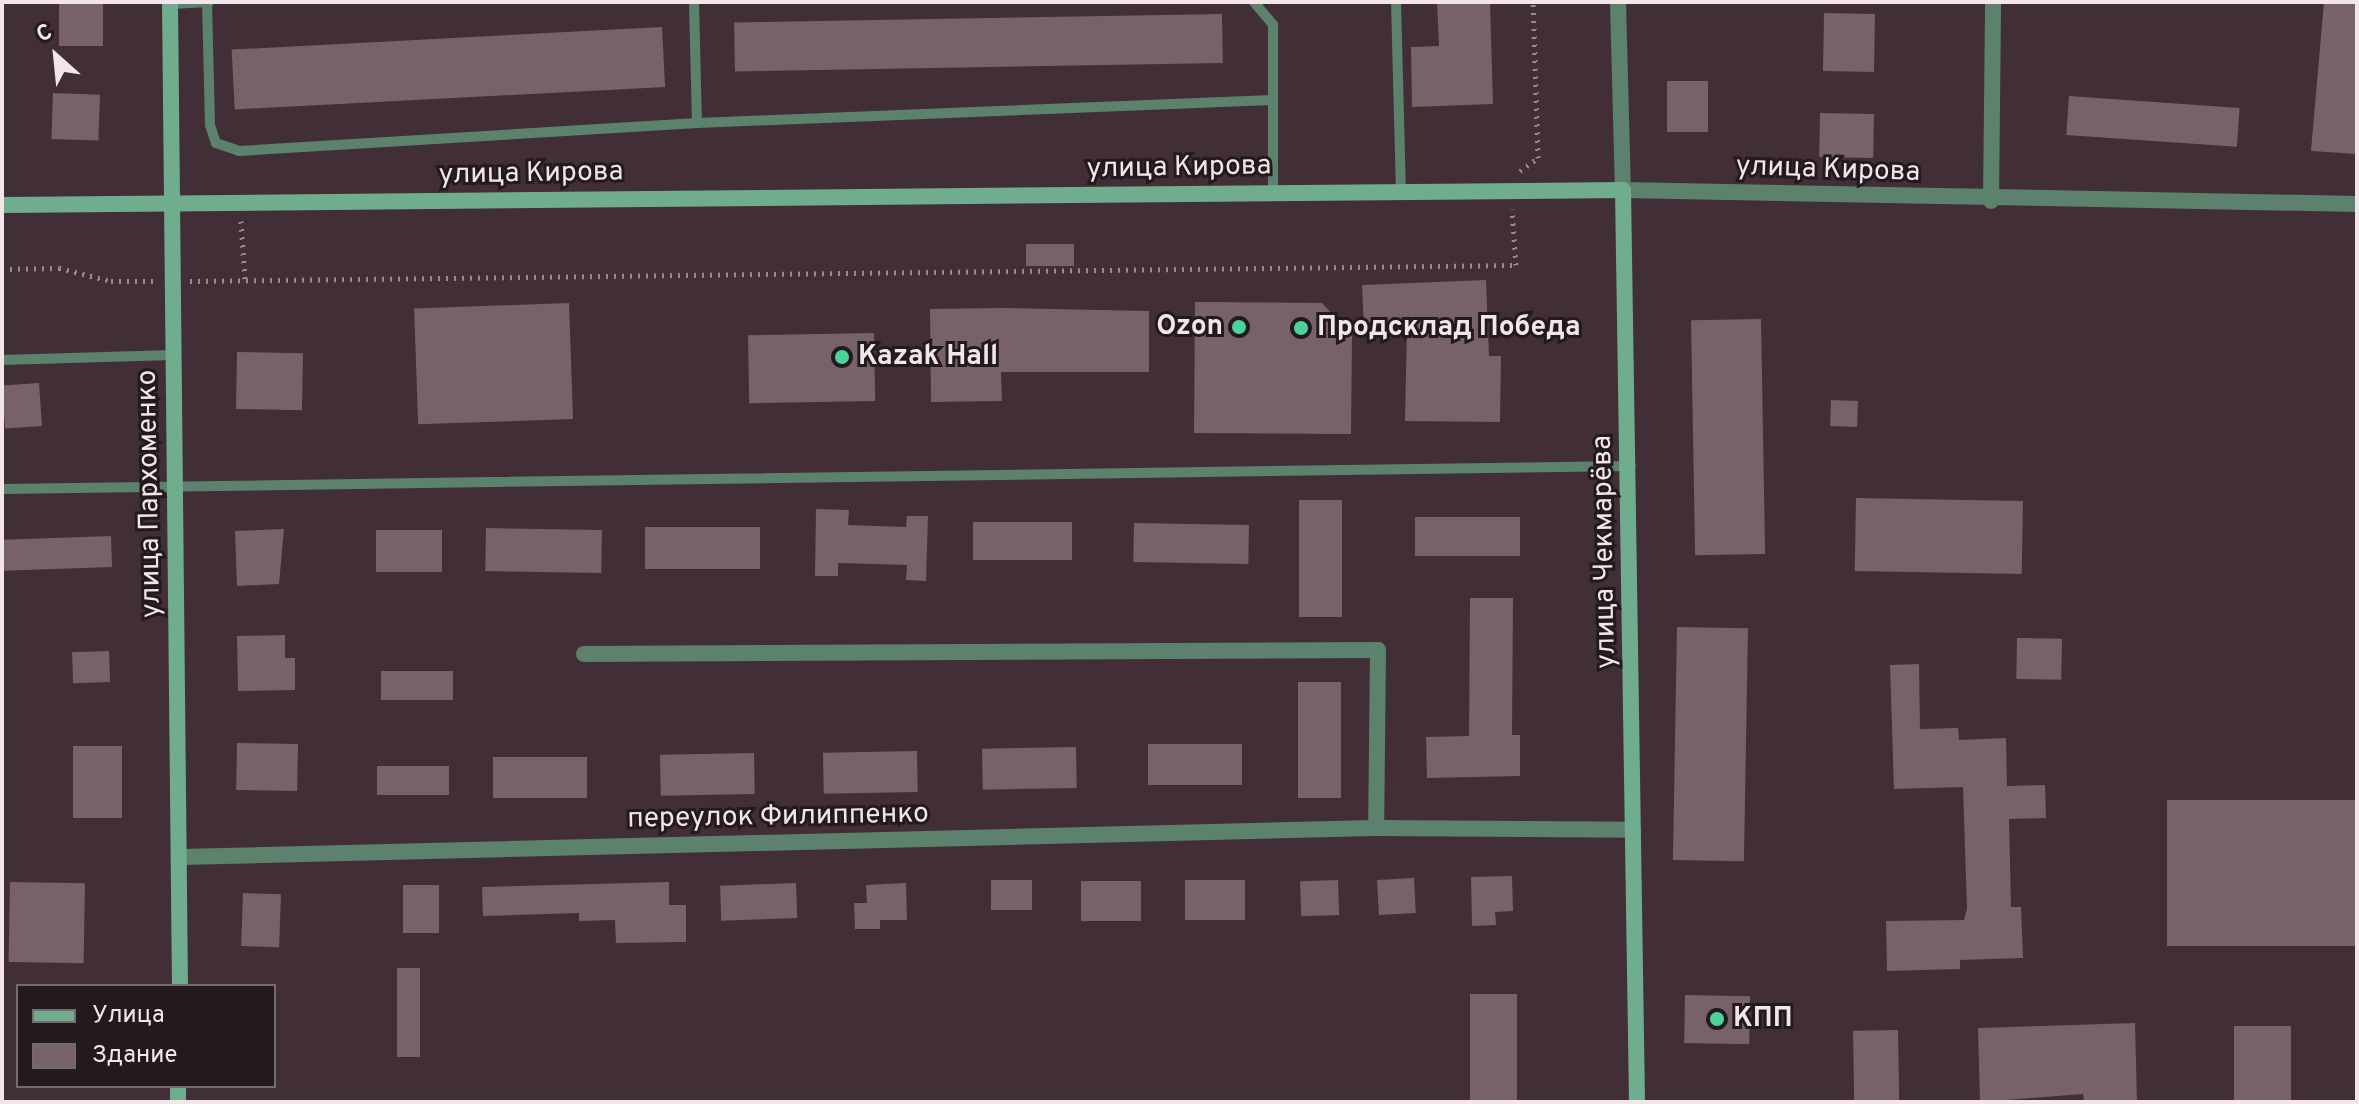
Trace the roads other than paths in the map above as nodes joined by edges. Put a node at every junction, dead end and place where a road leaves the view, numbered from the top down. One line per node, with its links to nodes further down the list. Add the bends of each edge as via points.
1 (208, 2): 7 (lane); 9 (lane, via 210,125 216,143 239,151)
2 (694, 2): 9 (lane)
3 (1254, 2): 8 (lane, via 1273,25)
4 (1396, 2): 11 (lane)
5 (1618, 2): 10 (street, улица Чекмарёва)
6 (1993, 2): 13 (street)
7 (170, 3): 14 (street, улица Пархоменко)
8 (1273, 100): 9 (lane); 12 (lane)
9 (697, 123)
10 (1623, 190): 11 (street, улица Кирова); 13 (street, улица Кирова); 19 (street, улица Чекмарёва)
11 (1401, 192): 12 (street, улица Кирова)
12 (1273, 193): 14 (street, улица Кирова)
13 (1991, 201): 15 (street, улица Кирова)
14 (168, 204): 16 (street, улица Кирова); 17 (street, улица Пархоменко)
15 (2357, 204)
16 (2, 205)
17 (173, 355): 18 (lane); 20 (street, улица Пархоменко)
18 (2, 360)
19 (1631, 466): 20 (lane); 24 (street, улица Чекмарёва)
20 (178, 487): 21 (lane); 25 (street, улица Пархоменко)
21 (2, 489)
22 (584, 654): 23 (street, via 1378,650)
23 (1376, 828): 24 (street, переулок Филиппенко); 25 (street, переулок Филиппенко)
24 (1633, 830): 27 (street, улица Чекмарёва)
25 (181, 857): 26 (street, улица Пархоменко)
26 (180, 984)
27 (1637, 1102)

